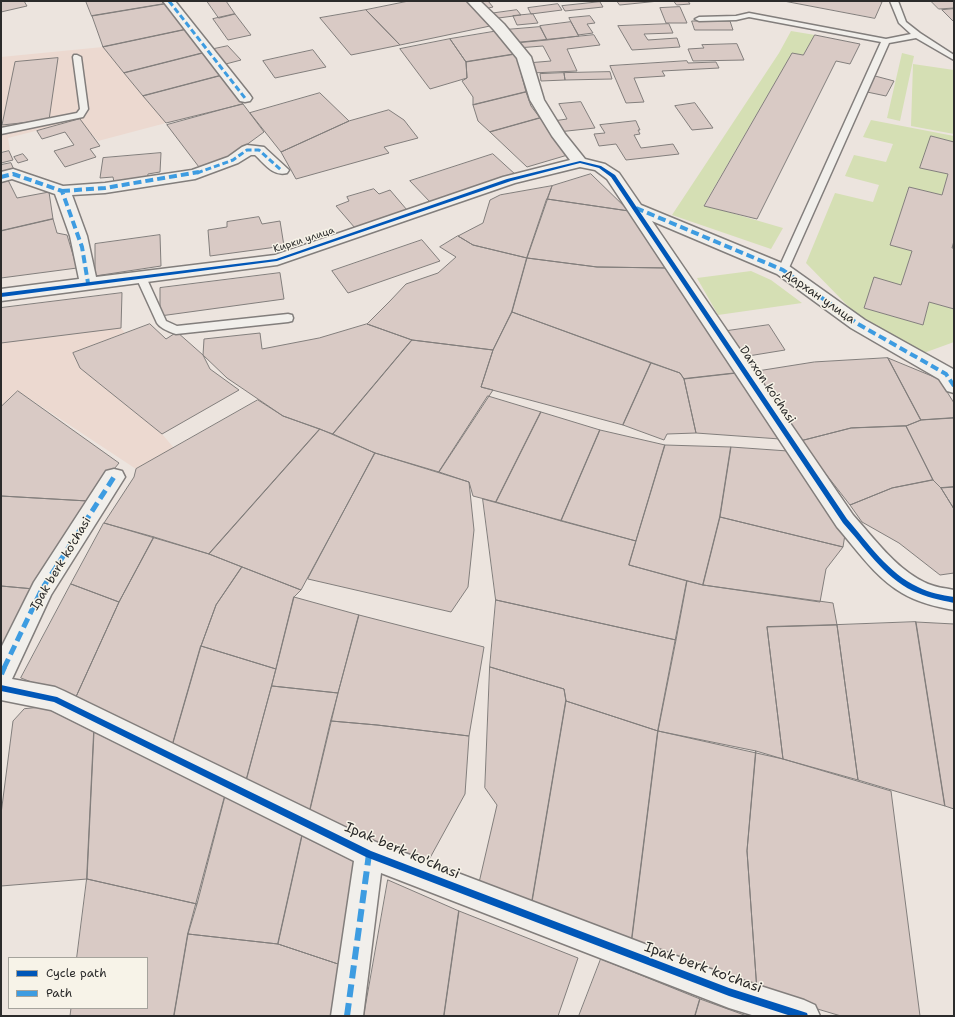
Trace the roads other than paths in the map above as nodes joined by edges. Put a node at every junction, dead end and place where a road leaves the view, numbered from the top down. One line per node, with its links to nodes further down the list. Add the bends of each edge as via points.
1 (169, 1): 9 (street)
2 (473, 1): 11 (street, via 524,57 537,100 559,136)
3 (894, 1): 5 (lane, via 903,23)
4 (699, 18): 6 (lane, via 736,18 749,15)
5 (917, 35): 6 (lane); 8 (lane)
6 (886, 40): 16 (lane)
7 (77, 58): 10 (lane, via 84,109 80,114)
8 (954, 58)
9 (245, 98)
10 (1, 131)
11 (580, 162): 15 (street, Darxon ko'chasi, via 600,167 613,176); 17 (street, Кирки улица, via 509,180 277,260)
12 (281, 170): 14 (street, via 259,150 247,150 233,160 195,174 105,188)
13 (1, 177): 14 (street, via 13,174)
14 (62, 191): 18 (street, via 78,231)
15 (634, 208): 16 (street, Дархан улица); 23 (street, Darxon ko'chasi, via 845,521 886,567 905,584 928,595)
16 (783, 270): 21 (street, Дархан улица, via 858,324)
17 (141, 277): 18 (street, Кирки улица); 20 (lane, via 162,323 176,330)
18 (88, 283): 19 (street, Кирки улица)
19 (1, 295)
20 (288, 318)
21 (951, 377)
22 (114, 477): 24 (street, Ipak berk ko'chasi, via 42,589)
23 (954, 600)
24 (1, 674)
25 (1, 688): 26 (street, Ipak berk ko'chasi, via 56,699)
26 (370, 854): 27 (street); 28 (street, Ipak berk ko'chasi, via 730,992)
27 (347, 1016)
28 (804, 1016)

